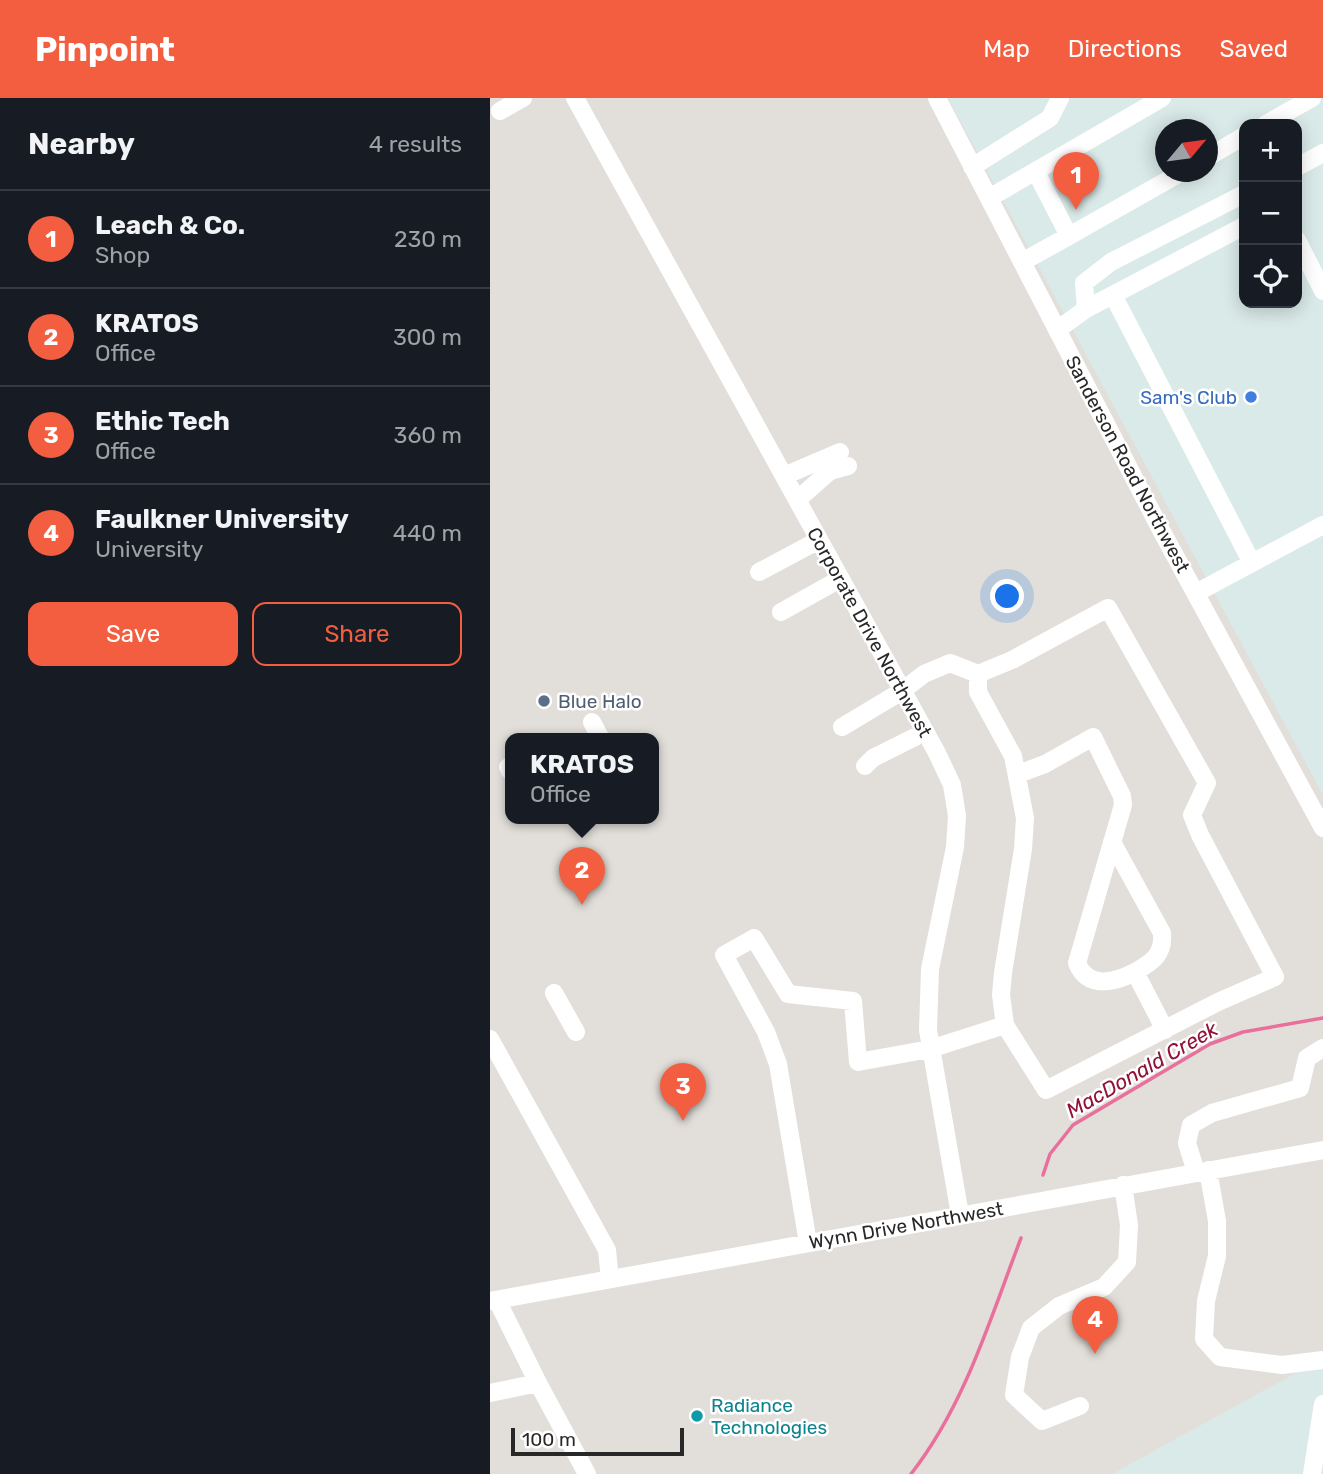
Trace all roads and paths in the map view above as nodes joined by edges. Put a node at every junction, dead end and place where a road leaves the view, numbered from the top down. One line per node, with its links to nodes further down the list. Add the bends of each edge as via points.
1 (523, 98): 7 (street)
2 (575, 98): 26 (street, Corporate Drive Northwest)
3 (937, 98): 13 (street, Sanderson Road Northwest)
4 (1060, 98): 13 (street, via 1050,118)
5 (1162, 98): 14 (street)
6 (1312, 98): 8 (street)
7 (500, 111)
8 (1275, 119)
9 (1239, 139): 10 (street)
10 (1218, 151)
11 (1323, 153): 12 (street)
12 (1302, 164)
13 (972, 167): 17 (street, Sanderson Road Northwest)
14 (1036, 172): 17 (street); 19 (street)
15 (1164, 182): 19 (street)
16 (1239, 197): 24 (street, via 1111,262 1084,283)
17 (989, 198): 21 (street, Sanderson Road Northwest)
18 (1239, 229): 23 (street)
19 (1069, 236): 21 (street)
20 (1300, 245): 22 (street)
21 (1022, 262): 25 (street, Sanderson Road Northwest)
22 (1323, 291)
23 (1113, 295): 24 (street); 30 (street)
24 (1086, 309): 25 (street)
25 (1057, 330): 33 (street, Sanderson Road Northwest)
26 (784, 476): 27 (street, Corporate Drive Northwest); 27 (street, via 844,459)
27 (797, 500): 29 (street, Corporate Drive Northwest)
28 (1323, 525): 30 (street)
29 (819, 540): 31 (street); 32 (street, Corporate Drive Northwest)
30 (1252, 563): 33 (street)
31 (759, 572)
32 (840, 579): 34 (street); 36 (street, Corporate Drive Northwest)
33 (1196, 593): 43 (street, Sanderson Road Northwest)
34 (781, 612)
35 (978, 674): 36 (street, via 950,663 924,674); 42 (street, via 978,692); 48 (street, via 1108,608 1207,783 1192,815 1275,976)
36 (902, 691): 38 (street); 39 (street, Corporate Drive Northwest)
37 (592, 722): 40 (street)
38 (842, 727)
39 (926, 732): 41 (street); 52 (street, Corporate Drive Northwest, via 952,785 957,816 930,969)
40 (598, 733)
41 (865, 766)
42 (1018, 774): 44 (street, via 1093,737 1122,796); 47 (street, via 1026,818 1003,973)
43 (1323, 828)
44 (1112, 842): 45 (street, via 1162,933 1158,956); 45 (street, via 1077,963 1080,971 1102,981 1115,982)
45 (1135, 972): 48 (street)
46 (554, 993): 49 (street)
47 (1005, 1025): 48 (street, via 1046,1090); 52 (street)
48 (1165, 1030)
49 (576, 1032)
50 (490, 1039): 53 (street)
51 (1323, 1048): 55 (street, via 1307,1058 1300,1088 1212,1113 1191,1125 1187,1143)
52 (930, 1049): 57 (street, Corporate Drive Northwest); 58 (street, via 858,1062 853,1001 788,994 754,938 724,955 778,1064)
53 (495, 1060): 59 (street, via 607,1250)
54 (1323, 1150): 55 (street, Wynn Drive Northwest)
55 (1202, 1171): 56 (street, Wynn Drive Northwest); 61 (street, via 1217,1221 1217,1256 1206,1301 1204,1339 1220,1357 1282,1365)
56 (1123, 1185): 57 (street, Wynn Drive Northwest); 65 (street, via 1129,1225 1127,1262 1104,1287 1059,1306 1031,1328 1020,1357 1014,1395 1042,1421)
57 (960, 1215): 58 (street, Wynn Drive Northwest)
58 (808, 1242): 59 (street, Wynn Drive Northwest)
59 (610, 1279): 60 (street, Wynn Drive Northwest)
60 (493, 1301): 62 (street)
61 (1323, 1360)
62 (538, 1383): 63 (street); 66 (street)
63 (490, 1393)
64 (1323, 1404): 67 (street)
65 (1080, 1406)
66 (587, 1474)
67 (1312, 1474)

